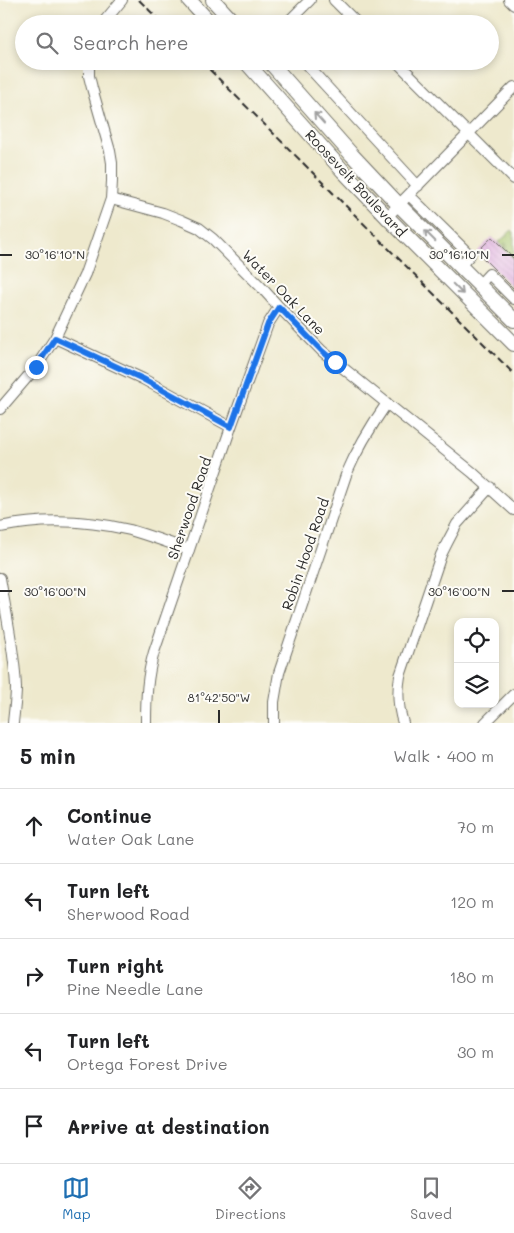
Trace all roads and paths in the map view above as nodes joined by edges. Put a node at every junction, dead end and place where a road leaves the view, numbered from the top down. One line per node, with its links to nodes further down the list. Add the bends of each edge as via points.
1 (122, 0): 8 (street)
2 (189, 0): 9 (highway)
3 (213, 0): 10 (highway)
4 (310, 0): 11 (street)
5 (334, 0): 12 (street)
6 (510, 0): 7 (street)
7 (514, 4)
8 (110, 15)
9 (203, 15)
10 (227, 15)
11 (295, 15)
12 (349, 15)
13 (90, 70): 23 (street, via 91,86 110,150)
14 (253, 70): 25 (highway, Roosevelt Boulevard)
15 (277, 70): 24 (highway, Roosevelt Boulevard, one-way to 15)
16 (311, 70): 21 (street)
17 (405, 70): 19 (street)
18 (514, 87): 19 (street)
19 (468, 134): 20 (street); 21 (street)
20 (514, 179)
21 (418, 186): 22 (street)
22 (409, 195): 24 (street); 26 (street, via 470,255)
23 (110, 200): 29 (street, Water Oak Lane, via 163,213 198,228); 31 (street, via 85,274)
24 (399, 205): 25 (street); 26 (highway, Roosevelt Boulevard, one-way to 24)
25 (387, 217): 32 (highway, Roosevelt Boulevard, one-way to 32)
26 (460, 266): 27 (highway, Roosevelt Boulevard)
27 (479, 285): 28 (street, via 489,274); 30 (highway, Roosevelt Boulevard)
28 (514, 299)
29 (279, 307): 33 (street, Water Oak Lane, via 322,351); 35 (street, Sherwood Road, via 268,324)
30 (514, 320)
31 (55, 338): 34 (street, via 36,367); 35 (street, via 143,379)
32 (514, 344)
33 (387, 403): 36 (street, Water Oak Lane); 44 (street, Robin Hood Road, via 346,474 279,673)
34 (2, 404)
35 (231, 427): 39 (street, Sherwood Road)
36 (490, 487): 37 (street, Water Oak Lane); 45 (street, via 457,524 441,555 400,676 398,701)
37 (514, 510)
38 (0, 527): 39 (street, via 58,520 98,523)
39 (189, 550): 43 (street, Sherwood Road, via 149,668)
40 (0, 578): 42 (street, via 16,687)
41 (514, 694): 46 (street)
42 (13, 723)
43 (146, 723)
44 (274, 723)
45 (402, 723)
46 (485, 723)

